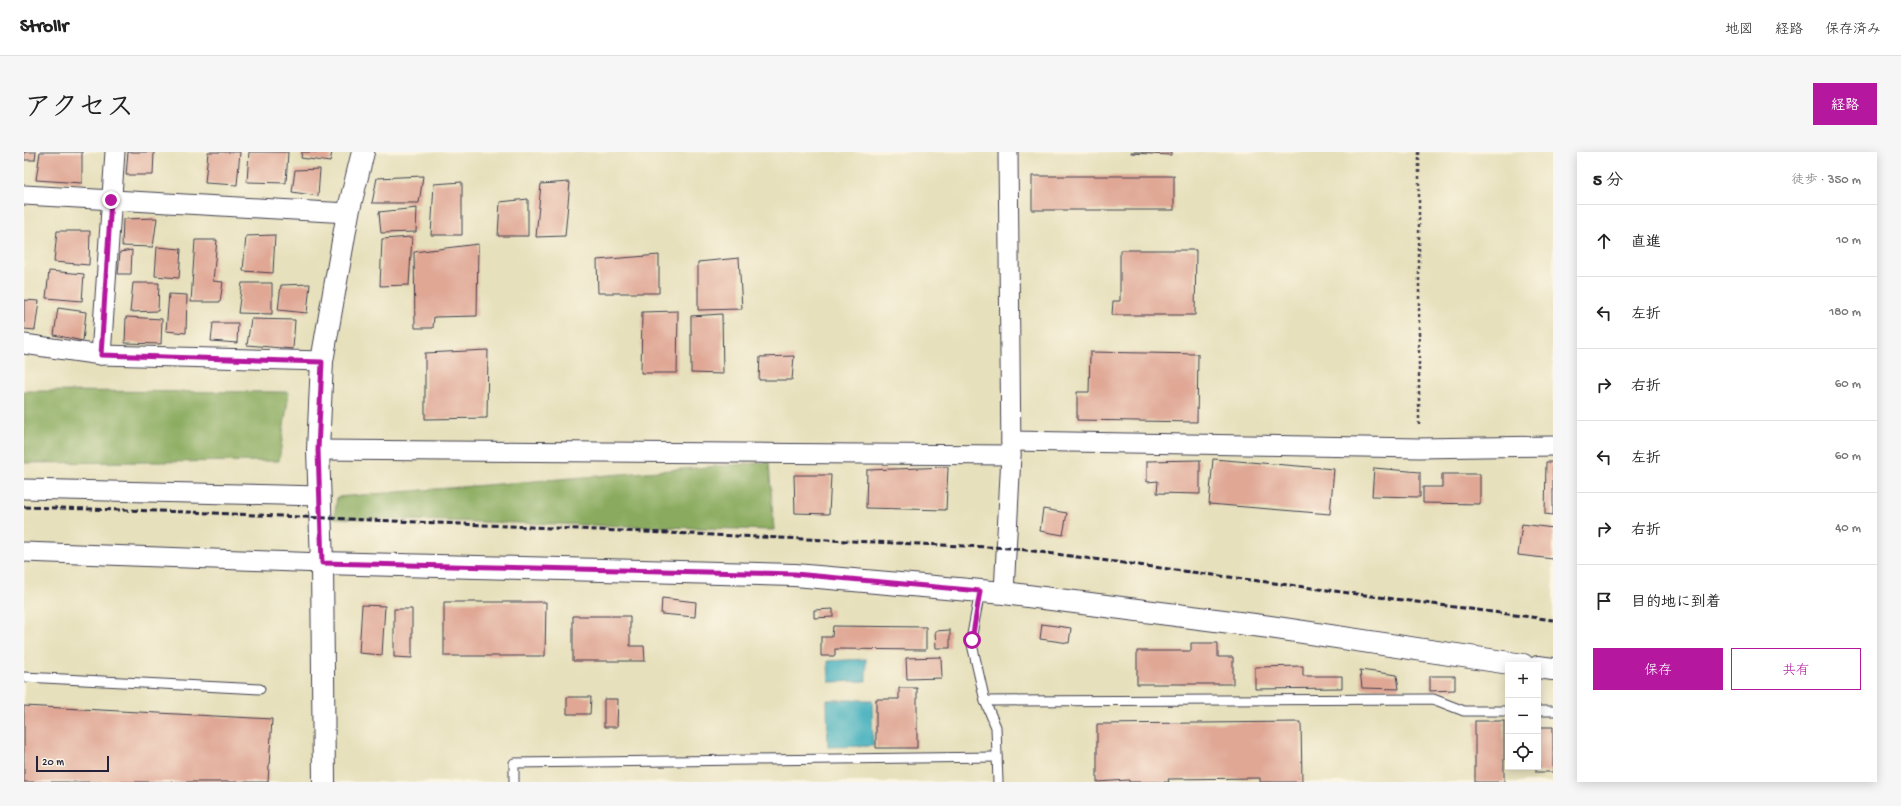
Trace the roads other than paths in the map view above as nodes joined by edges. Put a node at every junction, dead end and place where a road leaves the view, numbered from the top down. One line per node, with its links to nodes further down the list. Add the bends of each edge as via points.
1 (115, 152): 5 (street)
2 (363, 152): 6 (street)
3 (1008, 152): 11 (street)
4 (24, 195): 5 (street)
5 (111, 200): 6 (street); 8 (street)
6 (348, 213): 9 (street)
7 (24, 344): 8 (street)
8 (101, 355): 9 (street)
9 (322, 362): 12 (street)
10 (1553, 446): 11 (street)
11 (1011, 448): 12 (street); 18 (street)
12 (318, 450): 14 (street)
13 (24, 490): 14 (street)
14 (319, 496): 16 (street)
15 (24, 552): 16 (street)
16 (322, 563): 17 (street, via 795,574); 29 (street)
17 (980, 591): 18 (street); 24 (lane, via 972,640)
18 (1004, 593): 19 (street, via 1270,627)
19 (1505, 662)
20 (1541, 667): 21 (street)
21 (1553, 669)
22 (24, 677): 23 (lane)
23 (260, 689)
24 (985, 701): 25 (lane, via 1433,699 1464,711); 28 (lane, via 996,727)
25 (1505, 711)
26 (1541, 711): 27 (lane)
27 (1553, 711)
28 (997, 757): 30 (lane, via 514,764); 31 (lane)
29 (324, 782)
30 (514, 782)
31 (998, 782)

